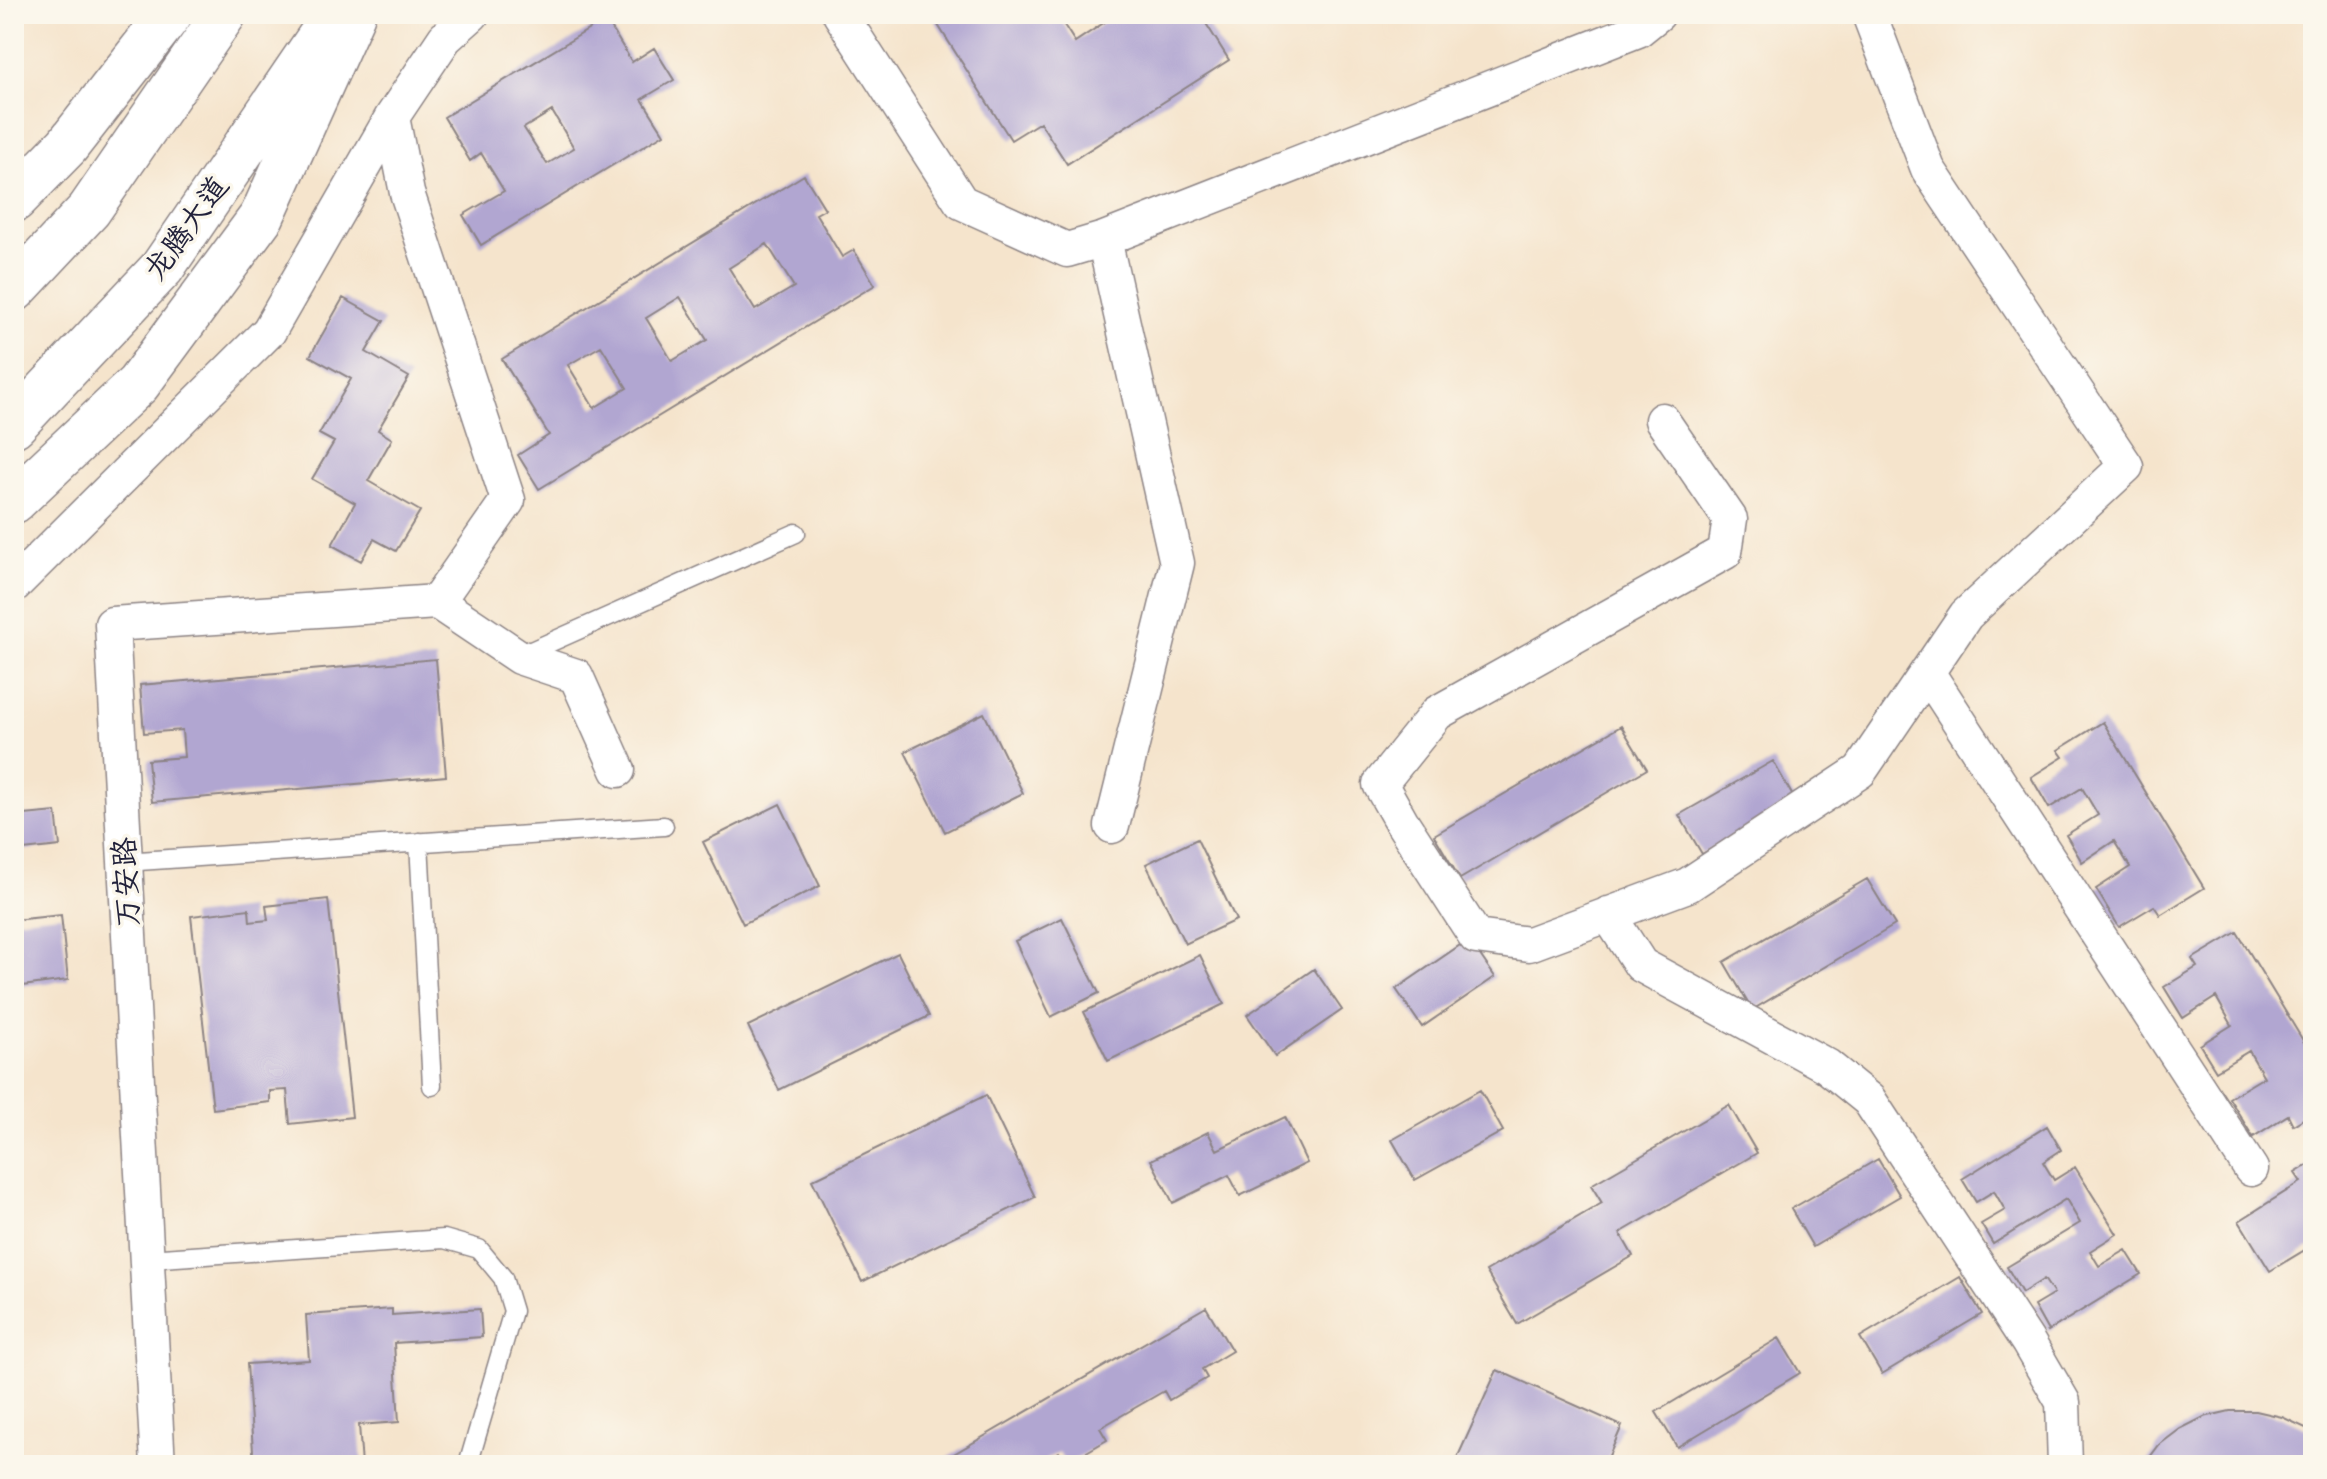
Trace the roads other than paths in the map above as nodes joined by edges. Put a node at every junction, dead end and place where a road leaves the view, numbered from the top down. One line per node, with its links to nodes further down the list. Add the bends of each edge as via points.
1 (170, 14): 10 (highway, via 67,146)
2 (224, 14): 12 (highway, via 89,210)
3 (336, 14): 14 (highway, 龙腾大道, via 162,268)
4 (353, 14): 15 (highway, via 262,216 138,384)
5 (472, 14): 9 (street, via 445,38)
6 (840, 14): 11 (street, via 961,202 1067,250)
7 (1658, 14): 11 (street, via 1638,30)
8 (1869, 14): 20 (street, via 1928,169 2126,466 1966,615)
9 (392, 117): 17 (street, via 269,331); 18 (street, via 407,193 508,500)
10 (14, 200)
11 (1104, 239): 23 (street, via 1177,563)
12 (14, 290)
13 (1662, 420): 26 (street, via 1730,519 1725,552 1437,713 1380,784 1476,937 1529,944)
14 (14, 425)
15 (14, 501)
16 (796, 533): 19 (lane)
17 (14, 585)
18 (437, 602): 19 (street); 25 (street, 万安路, via 112,624)
19 (519, 657): 21 (street, via 576,676)
20 (1927, 672): 26 (street, via 1860,771 1688,885); 28 (street)
21 (618, 770)
22 (664, 826): 24 (lane)
23 (1112, 826)
24 (419, 842): 25 (lane); 27 (lane)
25 (124, 862): 29 (street, 万安路)
26 (1608, 914): 32 (street, via 1641,965 1827,1066 1869,1100 2063,1402)
27 (432, 1086)
28 (2251, 1169)
29 (147, 1259): 30 (street, 万安路); 31 (lane, via 444,1239 479,1249 503,1278 513,1311)
30 (158, 1465)
31 (468, 1465)
32 (2065, 1465)

